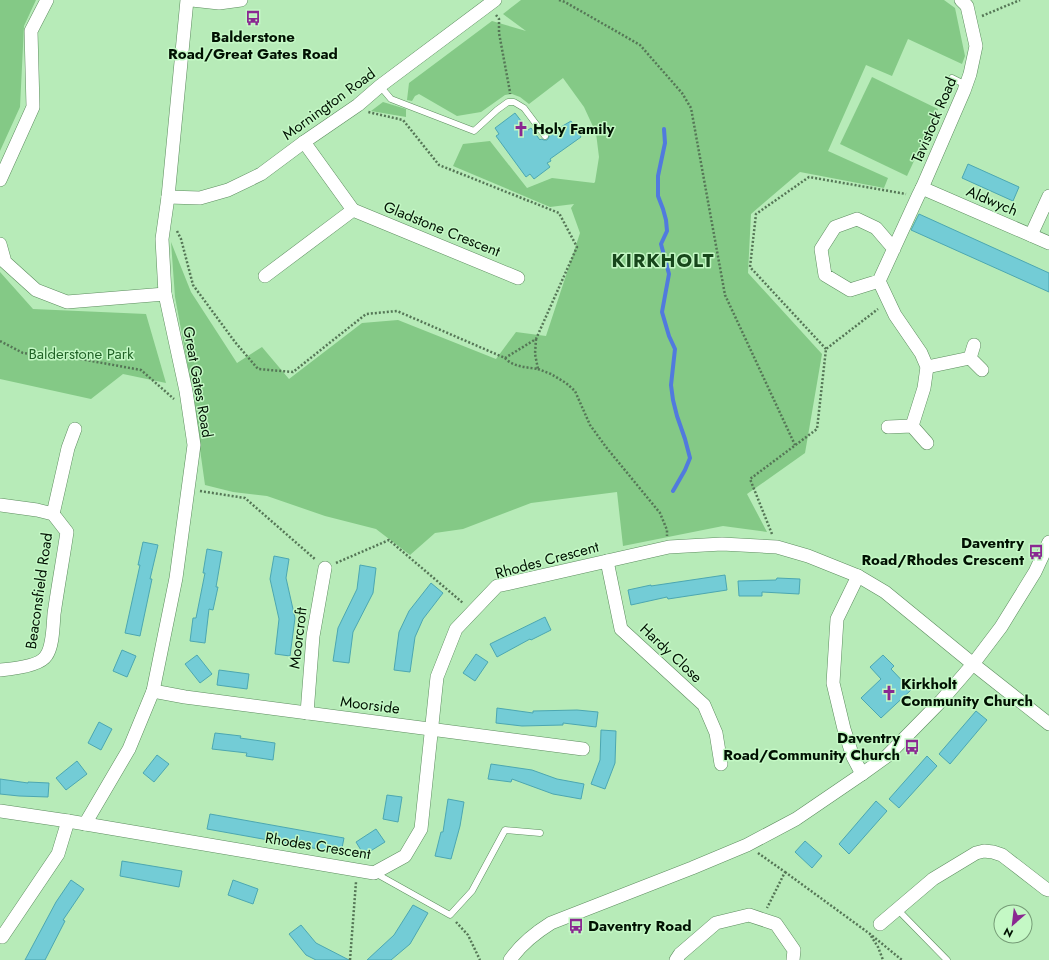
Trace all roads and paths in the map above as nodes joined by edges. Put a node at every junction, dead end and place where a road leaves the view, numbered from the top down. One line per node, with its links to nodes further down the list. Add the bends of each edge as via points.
1 (47, 0): 17 (street, via 31,31 33,107)
2 (187, 0): 20 (street, Great Gates Road)
3 (192, 0): 4 (street, via 219,3)
4 (241, 0)
5 (559, 0): 44 (path, via 640,45 682,92 691,108 725,295)
6 (961, 0): 9 (street, Tavistock Road, via 967,6)
7 (1020, 0): 9 (path)
8 (492, 2): 12 (street, Mornington Road); 13 (path, via 500,19 510,92)
9 (970, 21): 11 (street, Tavistock Road, via 976,46)
10 (952, 78): 11 (lane)
11 (966, 85): 18 (street, Tavistock Road)
12 (380, 86): 13 (lane, via 391,99 474,131); 14 (street, Mornington Road)
13 (508, 102): 15 (lane, via 514,102 524,108)
14 (358, 105): 16 (street, Mornington Road); 32 (path, via 369,113 403,120 439,165 559,213 577,247)
15 (545, 136)
16 (304, 142): 20 (street, Mornington Road, via 261,174 228,190 200,198); 21 (street)
17 (0, 180)
18 (920, 192): 23 (street, Aldwych); 26 (street, Tavistock Road); 34 (path, via 809,177 756,214 750,267)
19 (1049, 196): 23 (street)
20 (168, 197): 22 (street, Great Gates Road)
21 (353, 210): 27 (street); 28 (street, Gladstone Crescent)
22 (166, 212): 30 (street, Great Gates Road, via 162,239); 35 (path, via 181,239 193,285 258,369 293,372 366,314 397,311)
23 (1031, 235): 24 (street, Aldwych)
24 (1049, 243)
25 (0, 244): 30 (street, via 5,262 36,290 67,302)
26 (894, 249): 29 (street); 29 (street, via 876,228 857,219 835,227 821,249 825,276 850,290)
27 (265, 276)
28 (518, 278)
29 (879, 281): 31 (street)
30 (165, 294): 39 (street, Great Gates Road)
31 (888, 301): 34 (path); 36 (street)
32 (536, 339): 35 (path); 37 (path)
33 (0, 341): 39 (path, via 23,353 75,358 140,370 180,404)
34 (826, 349): 44 (path, via 817,429)
35 (505, 358): 37 (path, via 509,363 521,367)
36 (927, 367): 38 (street, via 972,352); 40 (street, via 924,388)
37 (538, 369): 49 (path, via 551,374 575,391 590,425 660,513)
38 (982, 370)
39 (188, 406): 45 (street, Great Gates Road, via 194,445)
40 (912, 426): 41 (street); 43 (street)
41 (888, 428)
42 (75, 429): 47 (street, via 68,448)
43 (926, 443)
44 (795, 445): 50 (path, via 750,479)
45 (188, 490): 52 (path, via 245,498); 57 (street, Great Gates Road, via 176,578)
46 (0, 505): 47 (street, Beaconsfield Road)
47 (53, 514): 56 (street, Beaconsfield Road, via 67,532 51,646 46,657 35,664)
48 (1049, 542): 55 (street, via 1035,572 1005,621)
49 (668, 547): 50 (street, Rhodes Crescent, via 722,544); 51 (street, Rhodes Crescent)
50 (777, 547): 53 (street, Rhodes Crescent)
51 (607, 561): 54 (street, Rhodes Crescent, via 497,586); 62 (street, Hardy Close, via 621,629 704,705 716,733)
52 (325, 568): 54 (path, via 389,540); 58 (street, Moorcroft, via 313,636)
53 (858, 576): 55 (street, Rhodes Crescent, via 885,592); 63 (street, via 838,619 833,683 844,729 853,757)
54 (473, 612): 60 (street, Rhodes Crescent, via 456,629 437,677)
55 (973, 664): 59 (street, Rhodes Crescent); 63 (street, via 887,756)
56 (0, 670)
57 (153, 691): 58 (street, Moorside); 66 (street, Great Gates Road, via 129,749)
58 (307, 713): 60 (street, Moorside)
59 (1049, 724)
60 (432, 729): 61 (street, Moorside); 70 (street, Rhodes Crescent, via 421,829 405,856)
61 (583, 749)
62 (721, 764)
63 (862, 774): 68 (street, via 796,819)
64 (0, 812): 65 (street, Rhodes Crescent)
65 (68, 822): 66 (street, Rhodes Crescent); 78 (street, via 58,854)
66 (85, 824): 69 (street, Rhodes Crescent)
67 (540, 832): 74 (lane, via 505,830 472,891)
68 (747, 845): 71 (path); 81 (street, via 551,923 527,940)
69 (356, 869): 70 (street, Rhodes Crescent); 79 (path)
70 (374, 872): 74 (lane)
71 (785, 872): 75 (path); 77 (path)
72 (1049, 890): 73 (street, via 1002,855 984,851 976,853 933,879)
73 (898, 909): 76 (street); 86 (lane)
74 (450, 915): 80 (path, via 468,935)
75 (761, 919): 82 (street, via 749,915 716,923); 83 (street, via 776,924 794,950)
76 (880, 924)
77 (870, 934): 84 (path); 85 (path)
78 (2, 938)
79 (350, 960)
80 (480, 960)
81 (510, 960)
82 (676, 960)
83 (793, 960)
84 (883, 960)
85 (902, 960)
86 (946, 960)

